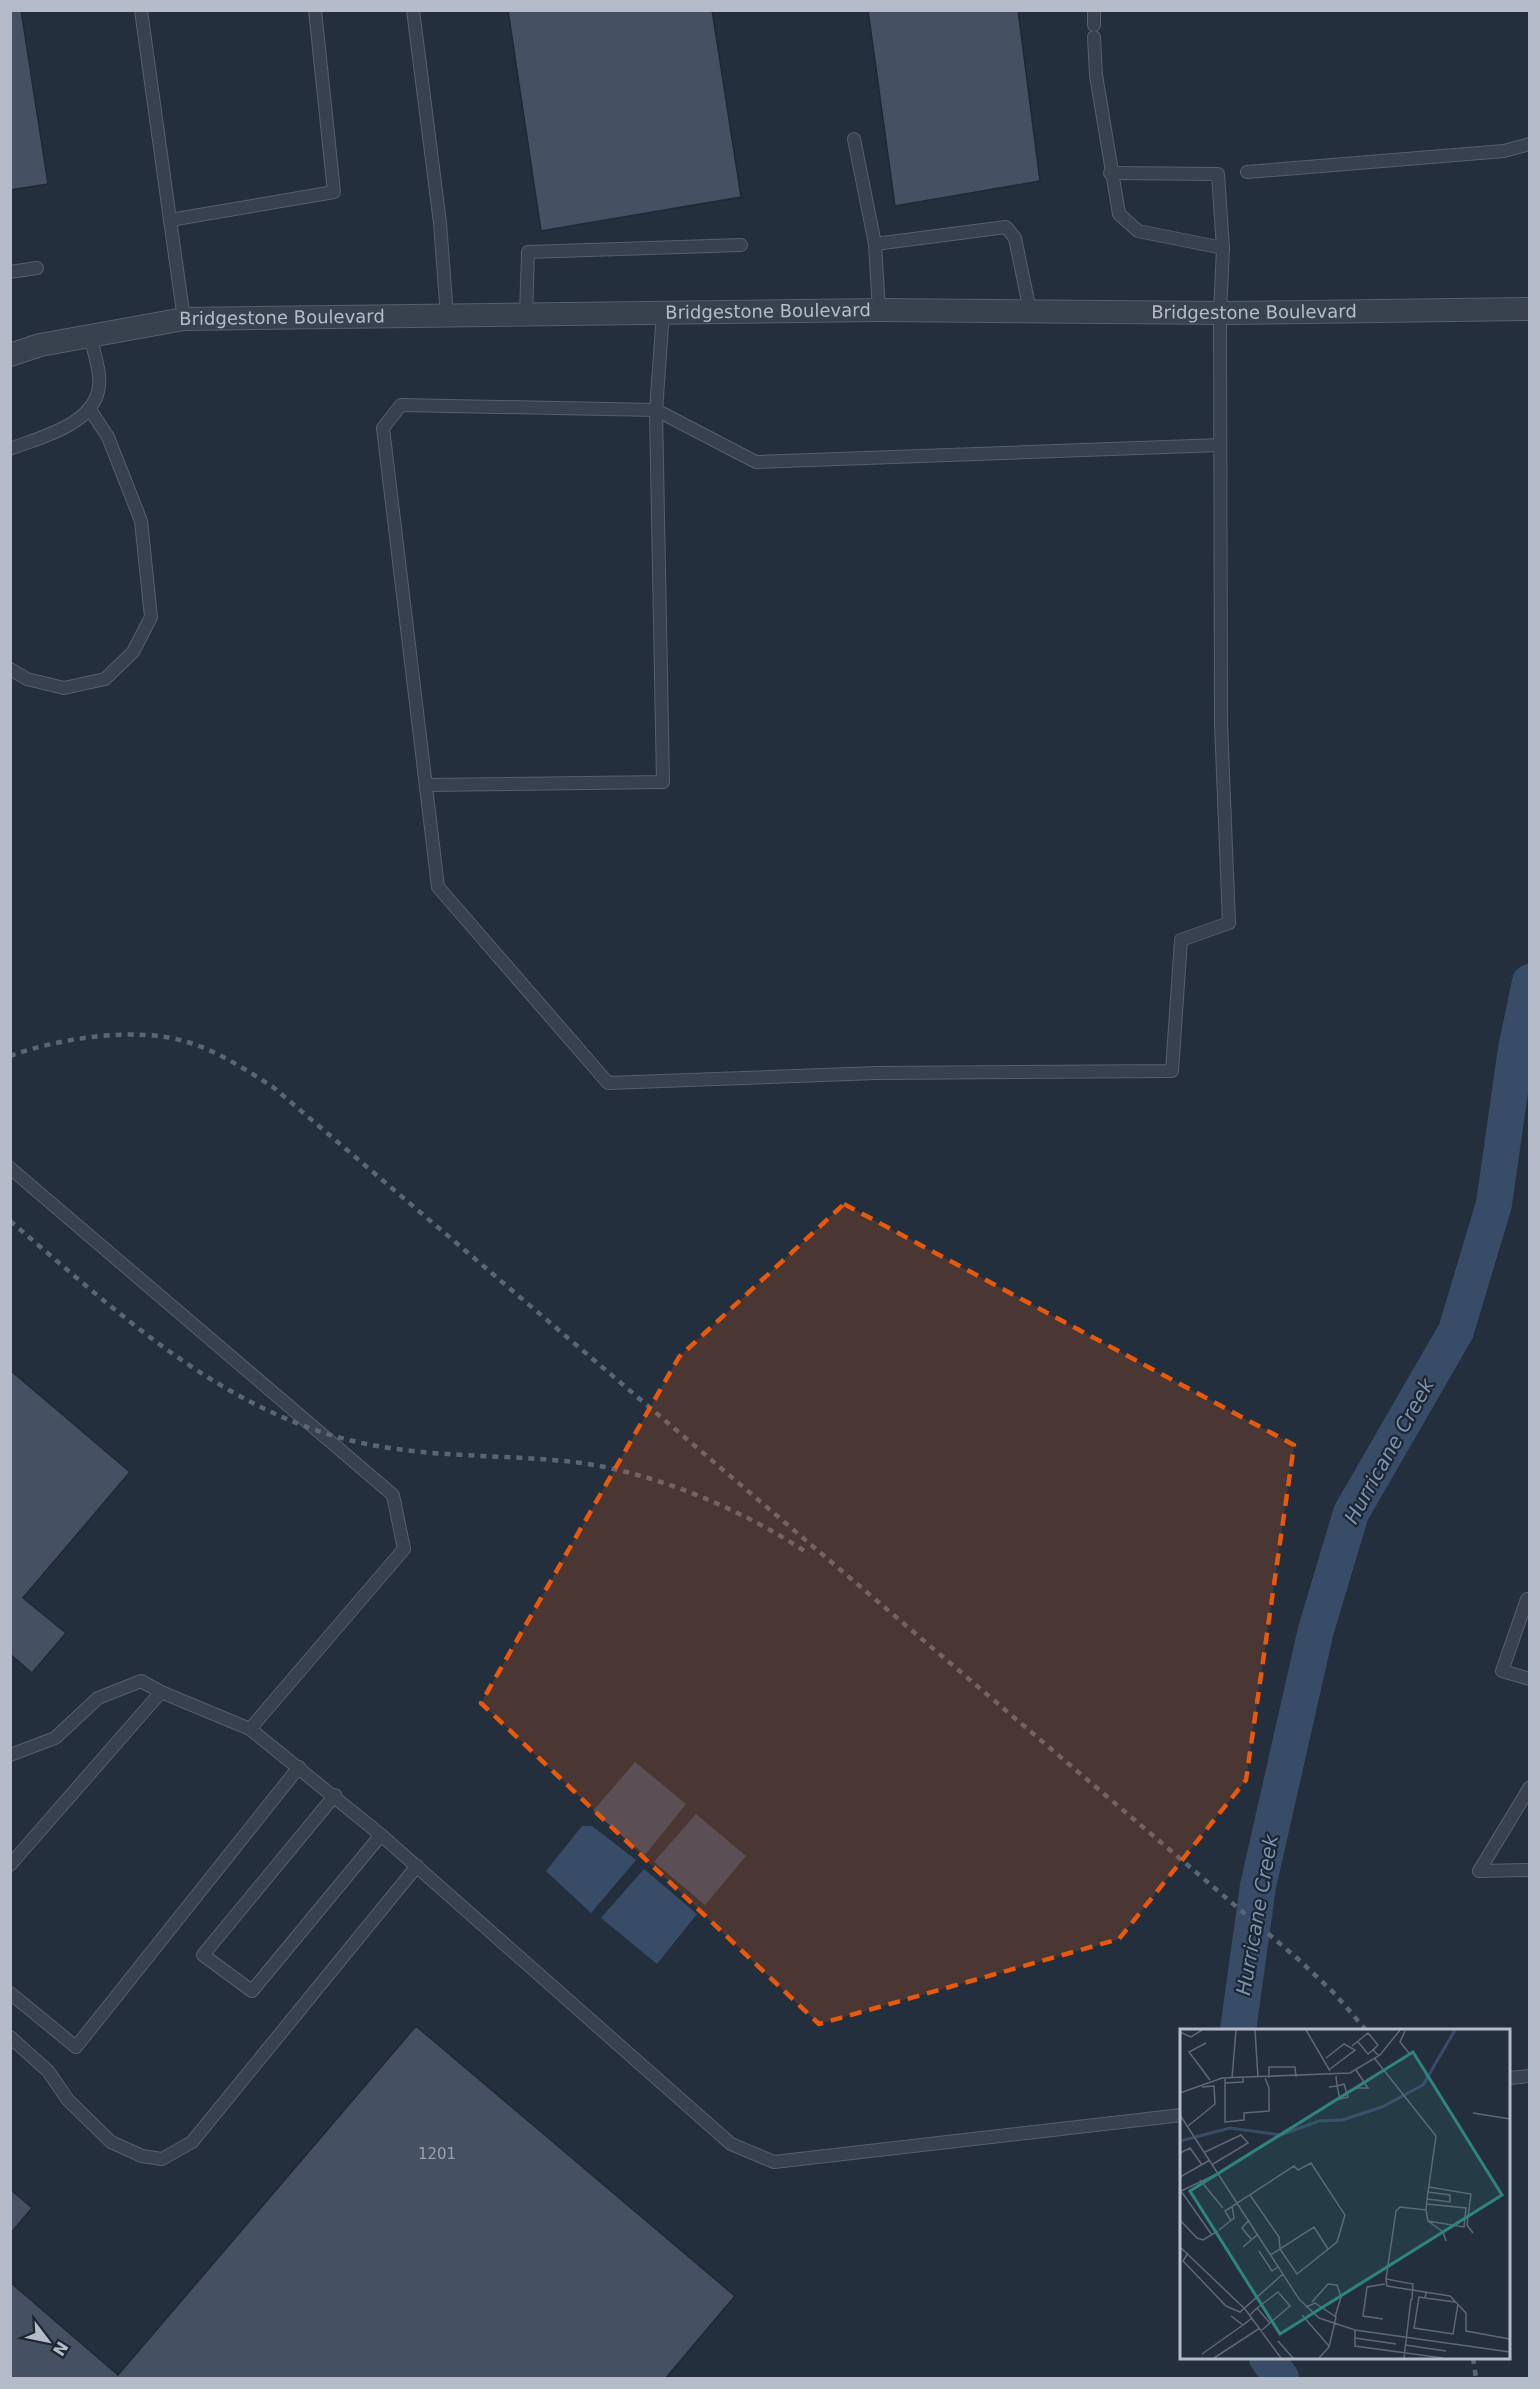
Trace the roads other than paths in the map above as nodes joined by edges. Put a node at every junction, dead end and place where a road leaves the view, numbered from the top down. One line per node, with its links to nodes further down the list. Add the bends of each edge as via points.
1 (141, 10): 9 (lane)
2 (315, 10): 9 (lane, via 334,192)
3 (413, 10): 21 (lane, via 440,223)
4 (1094, 10): 8 (lane, via 1096,75)
5 (854, 139): 10 (lane)
6 (1530, 144): 7 (lane, via 1504,151)
7 (1247, 172)
8 (1110, 173): 12 (lane, via 1119,214 1138,231); 12 (lane, via 1218,174)
9 (170, 220): 22 (lane)
10 (875, 244): 16 (lane); 17 (lane, via 1006,227 1015,238)
11 (741, 245): 20 (lane, via 528,252)
12 (1222, 248): 19 (lane)
13 (37, 268): 14 (lane)
14 (10, 272)
15 (1530, 309): 19 (street, Bridgestone Boulevard)
16 (879, 310): 17 (street, Bridgestone Boulevard); 18 (street, Bridgestone Boulevard)
17 (1030, 311): 19 (street, Bridgestone Boulevard)
18 (663, 313): 20 (street, Bridgestone Boulevard); 26 (lane)
19 (1220, 313): 27 (lane)
20 (526, 315): 21 (street, Bridgestone Boulevard)
21 (447, 316): 22 (street, Bridgestone Boulevard)
22 (184, 319): 23 (street, Bridgestone Boulevard)
23 (90, 335): 24 (street, Bridgestone Boulevard); 25 (lane, via 99,387)
24 (10, 355)
25 (89, 408): 28 (lane, via 75,422); 29 (lane, via 108,437 141,521 151,617 133,652 105,679 64,688 27,679)
26 (656, 410): 27 (lane, via 756,462); 30 (lane, via 663,782); 30 (lane, via 401,405 383,428)
27 (1220, 445): 30 (lane, via 1221,723 1229,923 1181,940 1172,1071 876,1073 608,1083 438,887)
28 (10, 449)
29 (10, 669)
30 (426, 785)
31 (10, 1168): 35 (lane, via 393,1496 404,1549)
32 (1529, 1598): 33 (lane, via 1502,1671)
33 (1530, 1679)
34 (161, 1692): 35 (lane); 36 (lane, via 141,1681 98,1698 55,1738); 41 (lane)
35 (250, 1729): 37 (lane)
36 (10, 1755)
37 (299, 1767): 39 (lane); 44 (lane, via 76,2047)
38 (1530, 1787): 43 (lane, via 1479,1871)
39 (335, 1796): 40 (lane); 40 (lane, via 203,1955 252,1991)
40 (381, 1835): 42 (lane)
41 (10, 1865)
42 (417, 1866): 45 (lane, via 192,2142 176,2154 162,2159 142,2156 111,2142 68,2100 48,2071); 48 (lane, via 731,2144 774,2162)
43 (1530, 1870)
44 (10, 1993)
45 (10, 2037)
46 (1530, 2076): 47 (lane)
47 (1510, 2078)
48 (1180, 2115)

